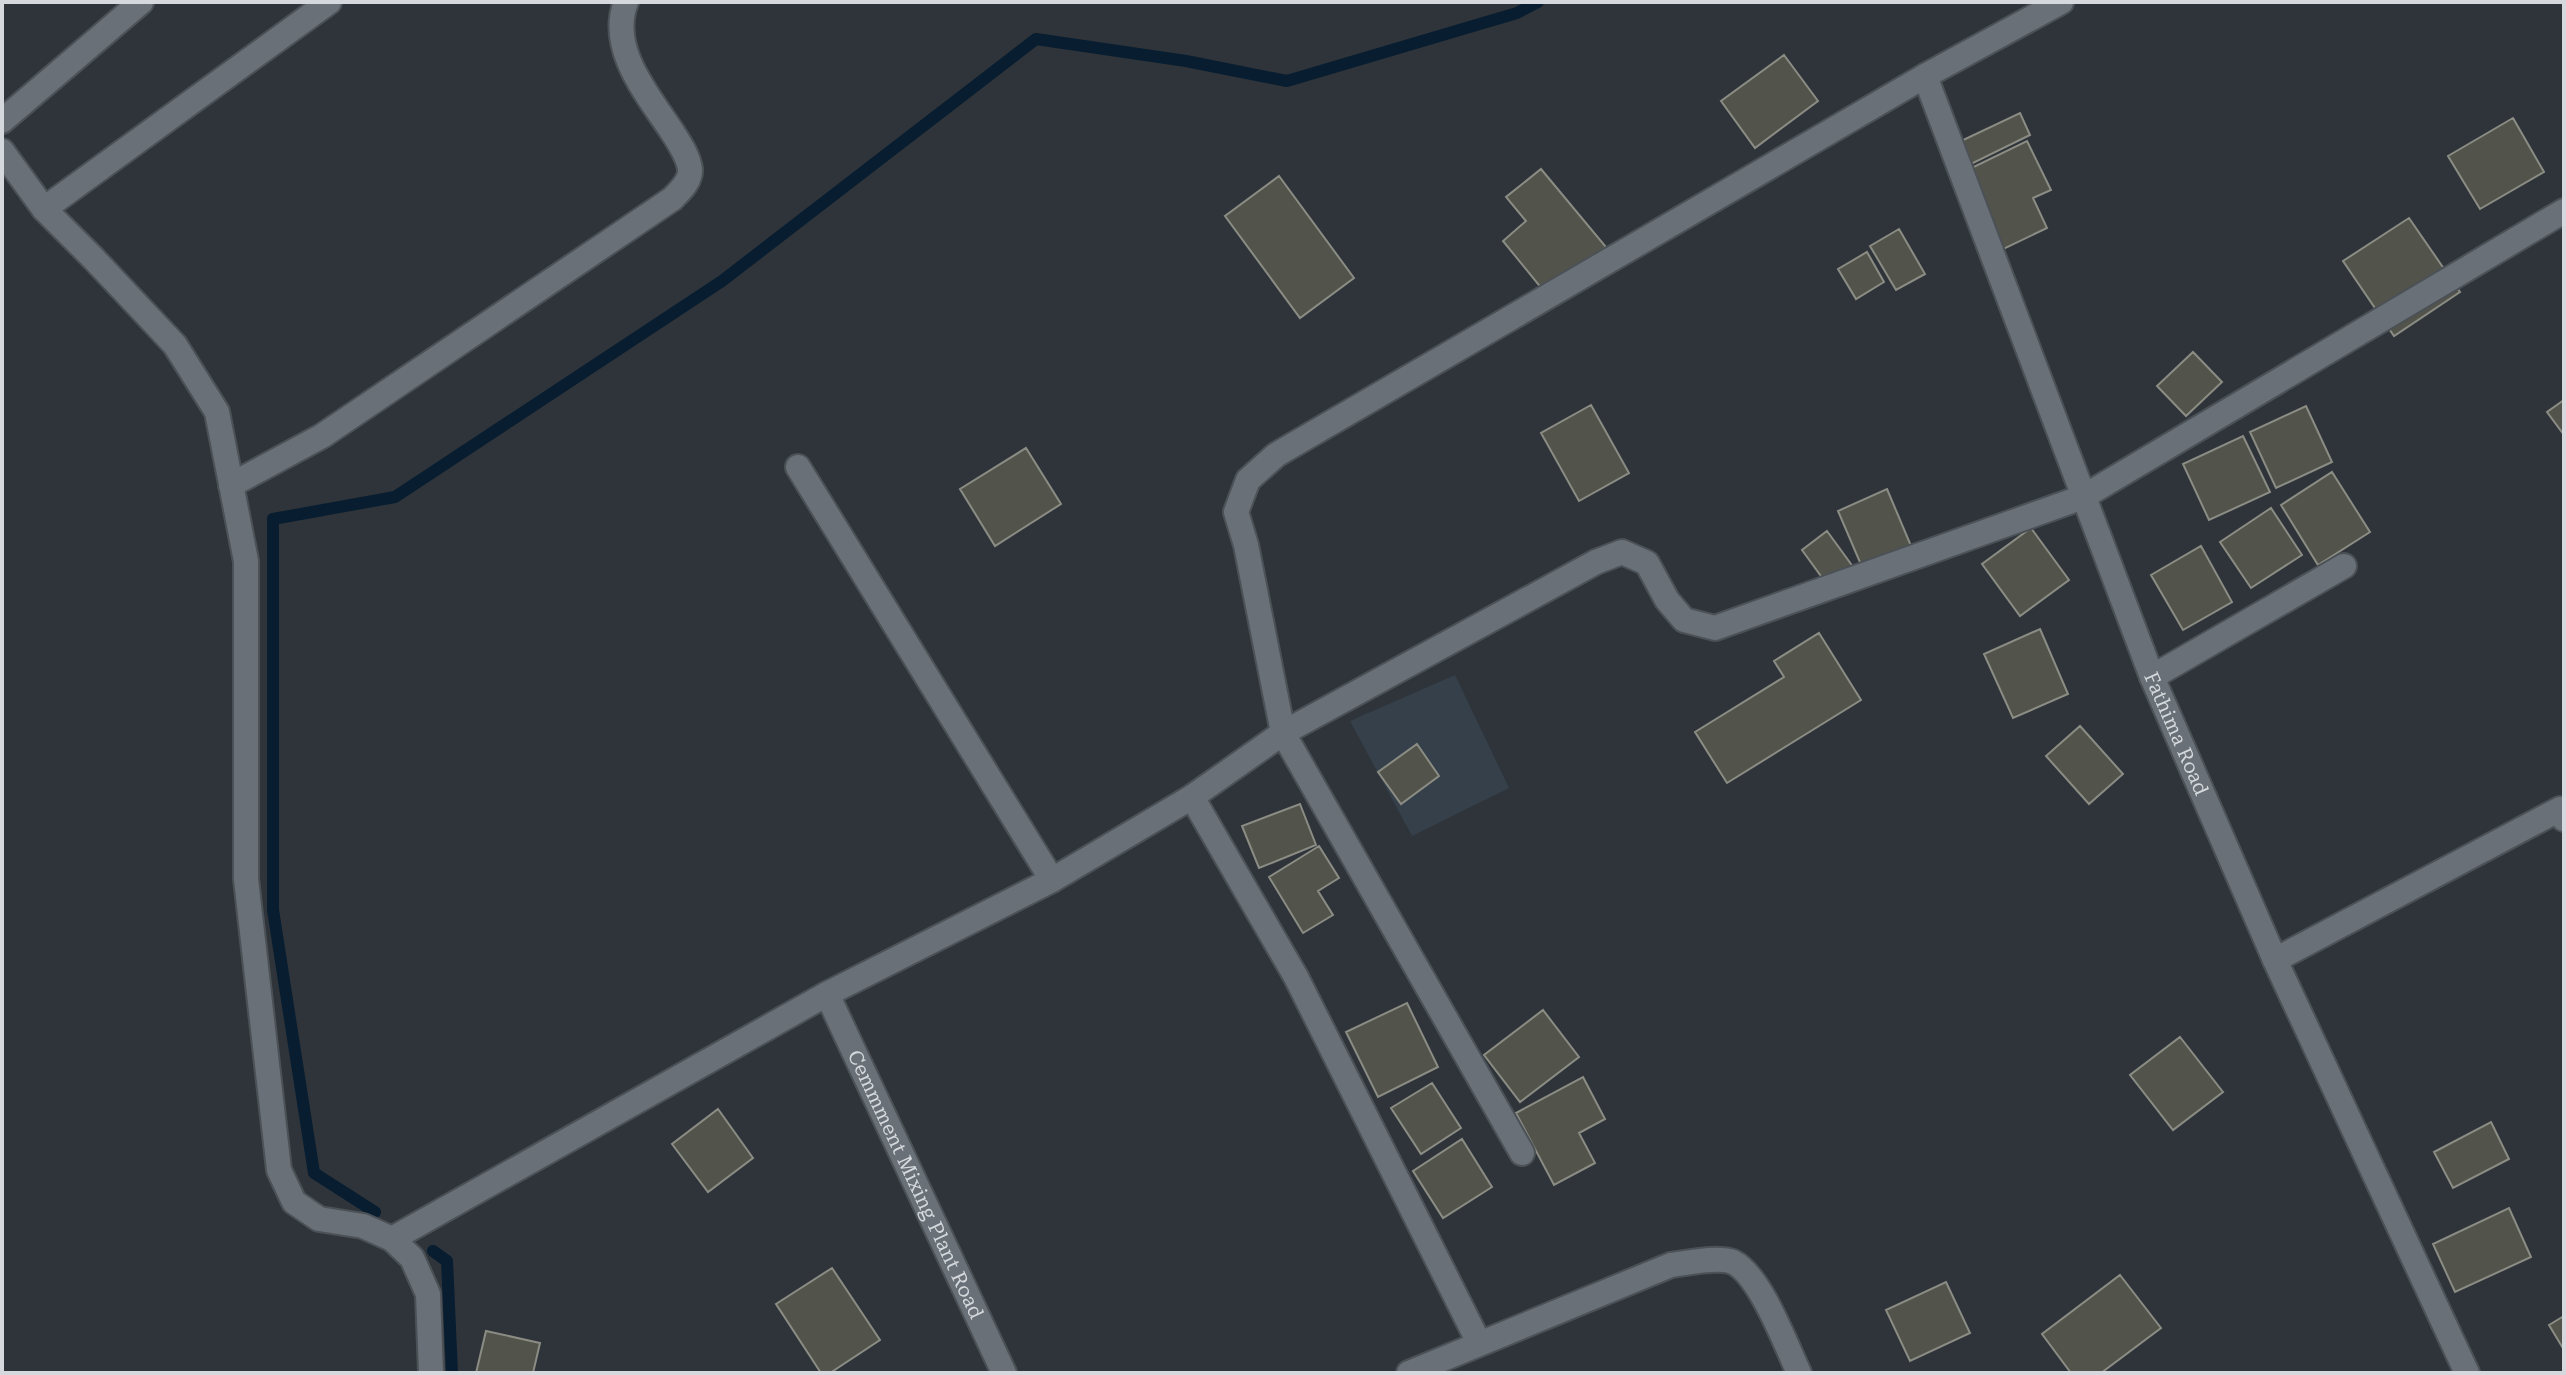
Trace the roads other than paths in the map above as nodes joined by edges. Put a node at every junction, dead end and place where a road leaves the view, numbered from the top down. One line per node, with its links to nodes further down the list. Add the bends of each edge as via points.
1 (141, 2): 6 (street)
2 (329, 2): 8 (street)
3 (626, 2): 11 (street, via 624,48 642,88 683,148 690,170 686,185 322,436)
4 (2061, 2): 5 (street)
5 (1925, 76): 12 (street, Fathima Road); 15 (street, via 1276,455 1248,480 1236,512)
6 (2, 121)
7 (2, 151): 8 (street)
8 (44, 209): 11 (street, via 175,345 217,412)
9 (2564, 211): 12 (street)
10 (798, 467): 18 (street)
11 (231, 485): 22 (street, via 246,561 246,879 279,1170 294,1202 319,1219 363,1226)
12 (2083, 497): 14 (street, Fathima Road); 15 (street, via 1715,628 1684,620 1647,563 1622,552 1561,579)
13 (2344, 566): 14 (street)
14 (2152, 677): 19 (street, Fathima Road)
15 (1283, 733): 16 (street); 21 (street)
16 (1192, 797): 18 (street); 23 (street, via 1296,977)
17 (2564, 819): 19 (street, via 2560,809)
18 (1052, 880): 20 (street)
19 (2275, 960): 28 (street, Fathima Road)
20 (827, 994): 22 (street); 25 (street, Cemmment Mixing Plant Road)
21 (1522, 1153)
22 (392, 1239): 24 (street, via 412,1258 428,1294)
23 (1479, 1343): 26 (street); 27 (street, via 1671,1265 1732,1262 1756,1282)
24 (431, 1373)
25 (1004, 1373)
26 (1409, 1373)
27 (1799, 1373)
28 (2467, 1373)

